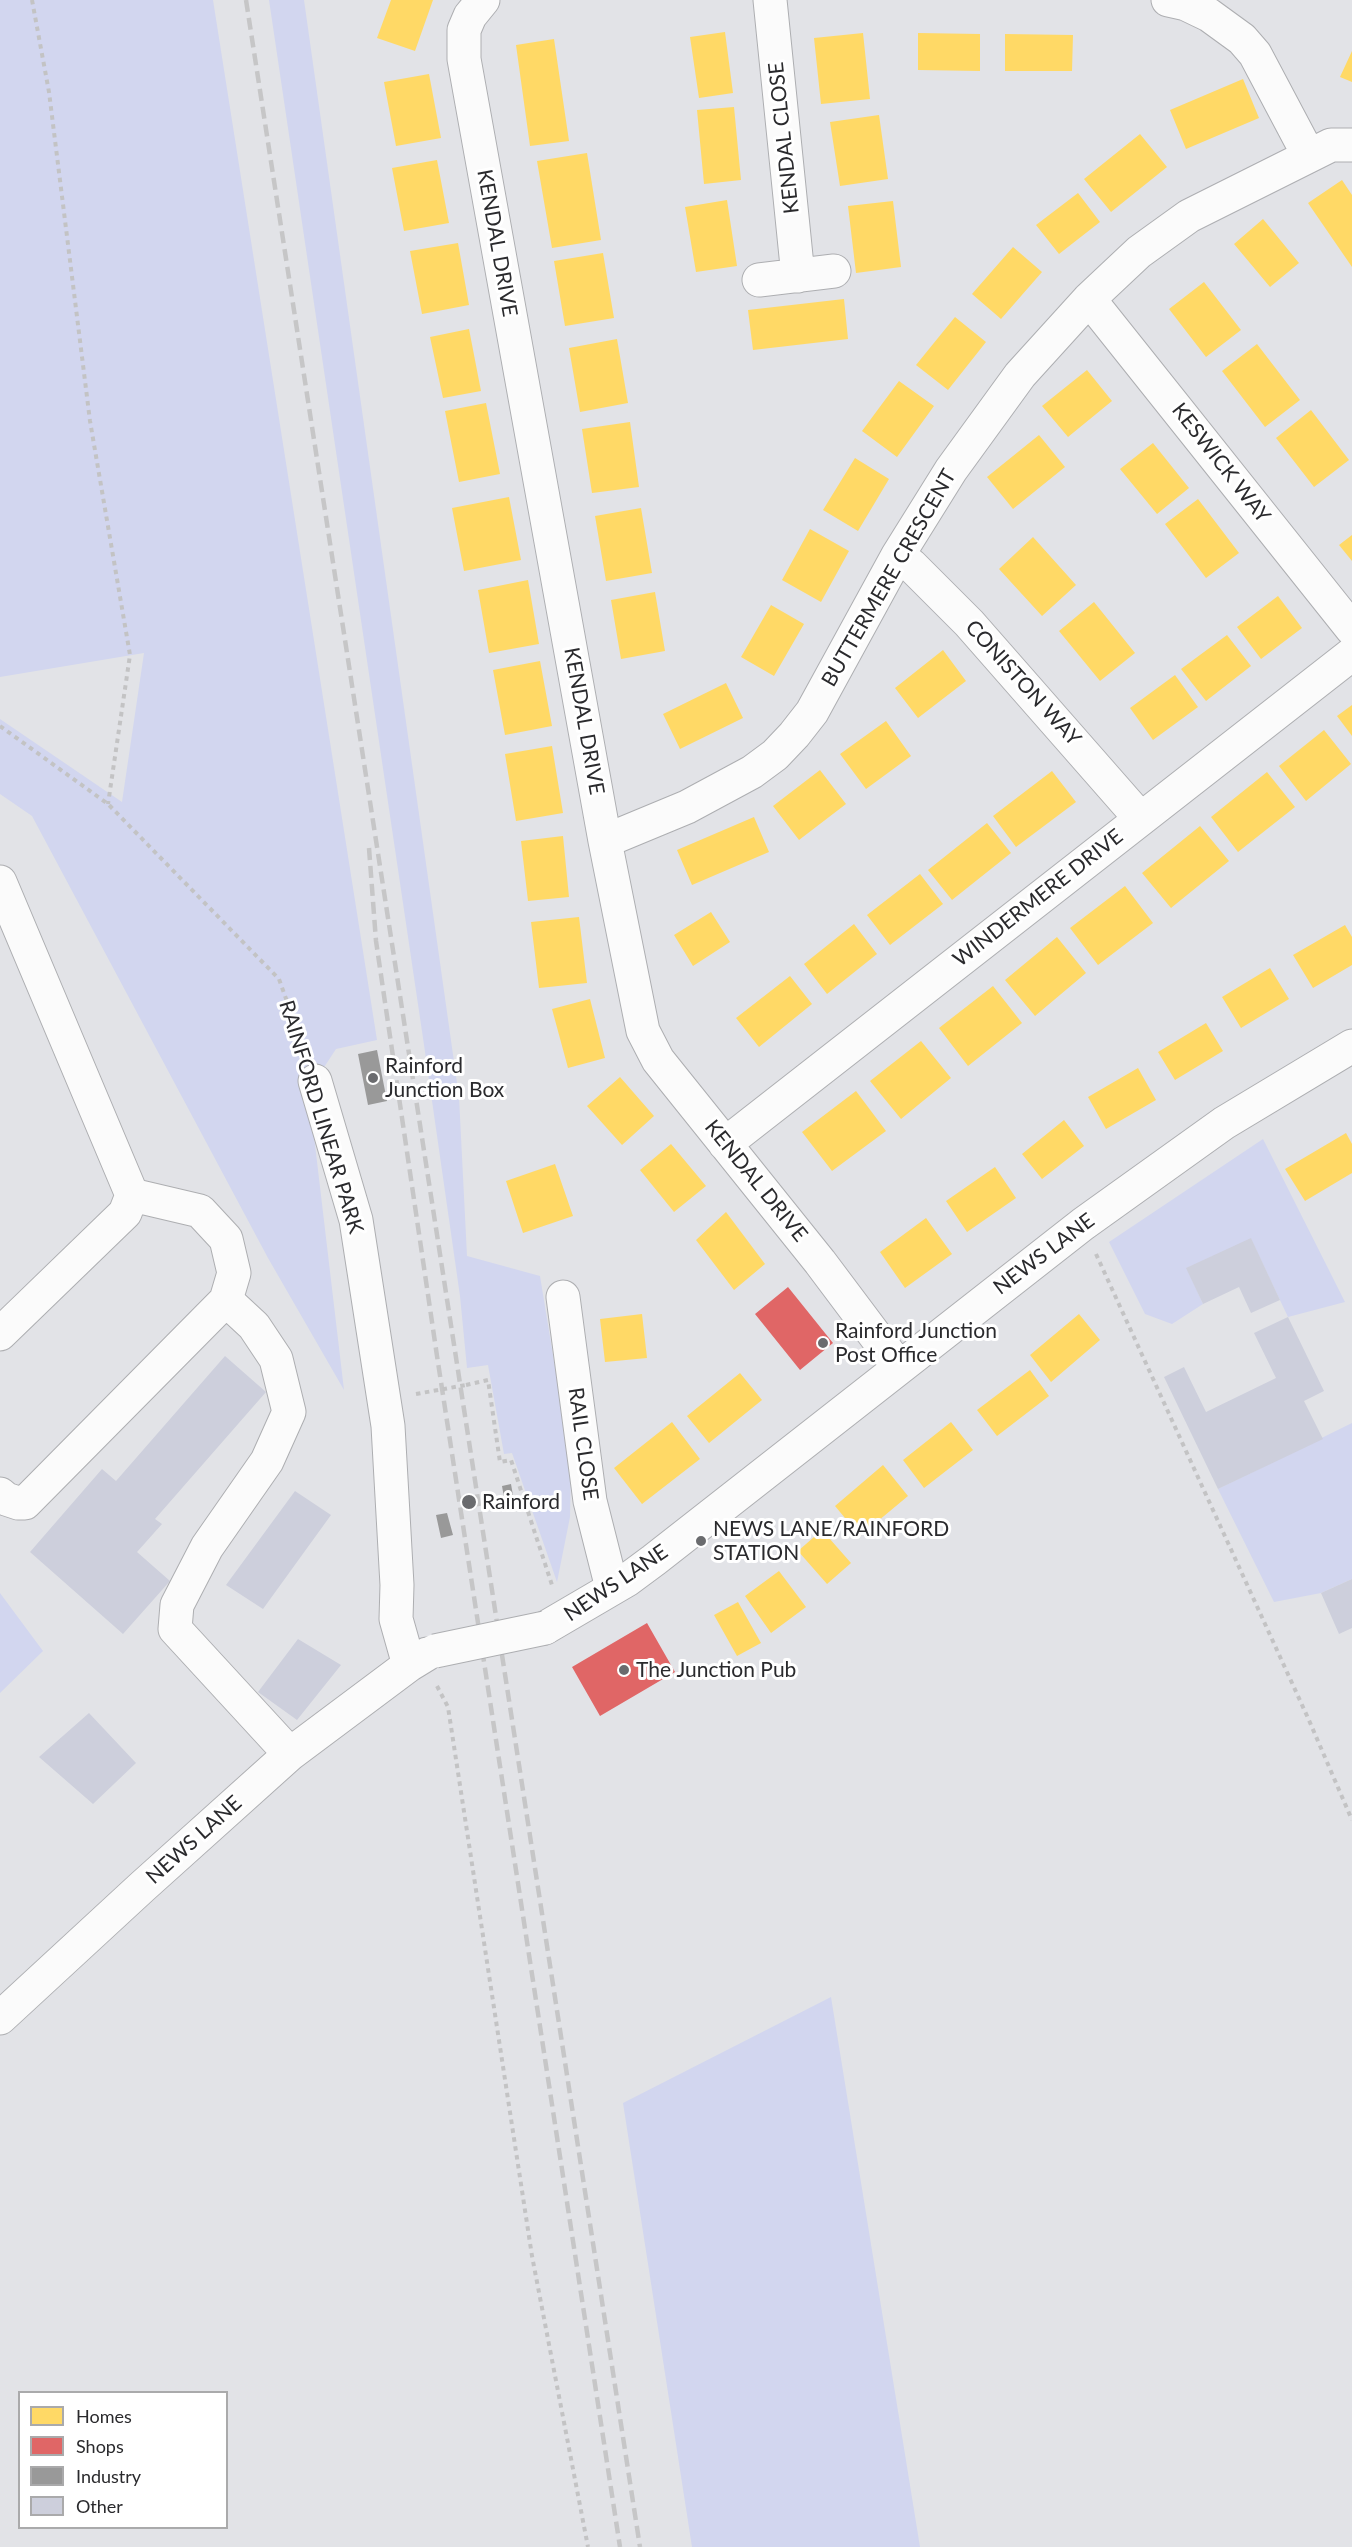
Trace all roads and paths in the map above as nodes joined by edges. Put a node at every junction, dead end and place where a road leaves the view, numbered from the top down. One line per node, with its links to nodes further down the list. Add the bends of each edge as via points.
1 (32, 0): 15 (path, via 50,92 90,421 130,655)
2 (483, 0): 17 (street, KENDAL DRIVE, via 464,30 464,59)
3 (770, 0): 8 (street, KENDAL CLOSE)
4 (1168, 0): 6 (street, via 1209,15 1242,39 1255,54)
5 (1352, 145): 6 (street, BUTTERMERE CRESCENT, via 1331,145)
6 (1309, 156): 10 (street, BUTTERMERE CRESCENT, via 1188,216 1139,252)
7 (834, 271): 8 (street)
8 (798, 276): 9 (street)
9 (759, 280)
10 (1089, 298): 11 (street, BUTTERMERE CRESCENT, via 1020,375 951,470); 12 (street, KESWICK WAY)
11 (898, 555): 16 (street, CONISTON WAY, via 969,623); 17 (street, BUTTERMERE CRESCENT, via 812,712 775,755 687,807)
12 (1352, 629)
13 (1352, 654): 16 (street, WINDERMERE DRIVE)
14 (0, 726): 15 (path, RAINFORD LINEAR PARK)
15 (108, 804): 20 (path, RAINFORD LINEAR PARK, via 279,980)
16 (1140, 818): 21 (street, WINDERMERE DRIVE)
17 (605, 841): 21 (street, KENDAL DRIVE, via 643,1031 658,1060)
18 (0, 882): 22 (street)
19 (1352, 1046): 23 (street, NEWS LANE, via 1224,1122)
20 (315, 1081): 32 (street, RAINFORD LINEAR PARK, via 356,1220 388,1426 396,1619)
21 (725, 1144): 27 (street, KENDAL DRIVE)
22 (132, 1195): 25 (street, via 200,1211 226,1239 234,1273); 26 (street, via 125,1213)
23 (1083, 1224): 27 (street, NEWS LANE); 35 (path)
24 (563, 1297): 30 (street, RAIL CLOSE, via 590,1501)
25 (226, 1300): 29 (street, via 25,1503); 34 (street, via 254,1326 276,1359 288,1412 267,1461 207,1547 177,1605 175,1629)
26 (0, 1334)
27 (898, 1366): 30 (street, NEWS LANE, via 654,1560)
28 (416, 1394): 31 (path, bridge, via 488,1380 500,1462 511,1460 552,1583)
29 (0, 1494)
30 (612, 1588): 31 (street, NEWS LANE)
31 (552, 1624): 32 (street, NEWS LANE, bridge)
32 (422, 1658): 34 (street, NEWS LANE)
33 (448, 1707): 37 (path, via 532,2256)
34 (291, 1754): 36 (street, NEWS LANE)
35 (1352, 1820)
36 (0, 2018)
37 (588, 2547)

